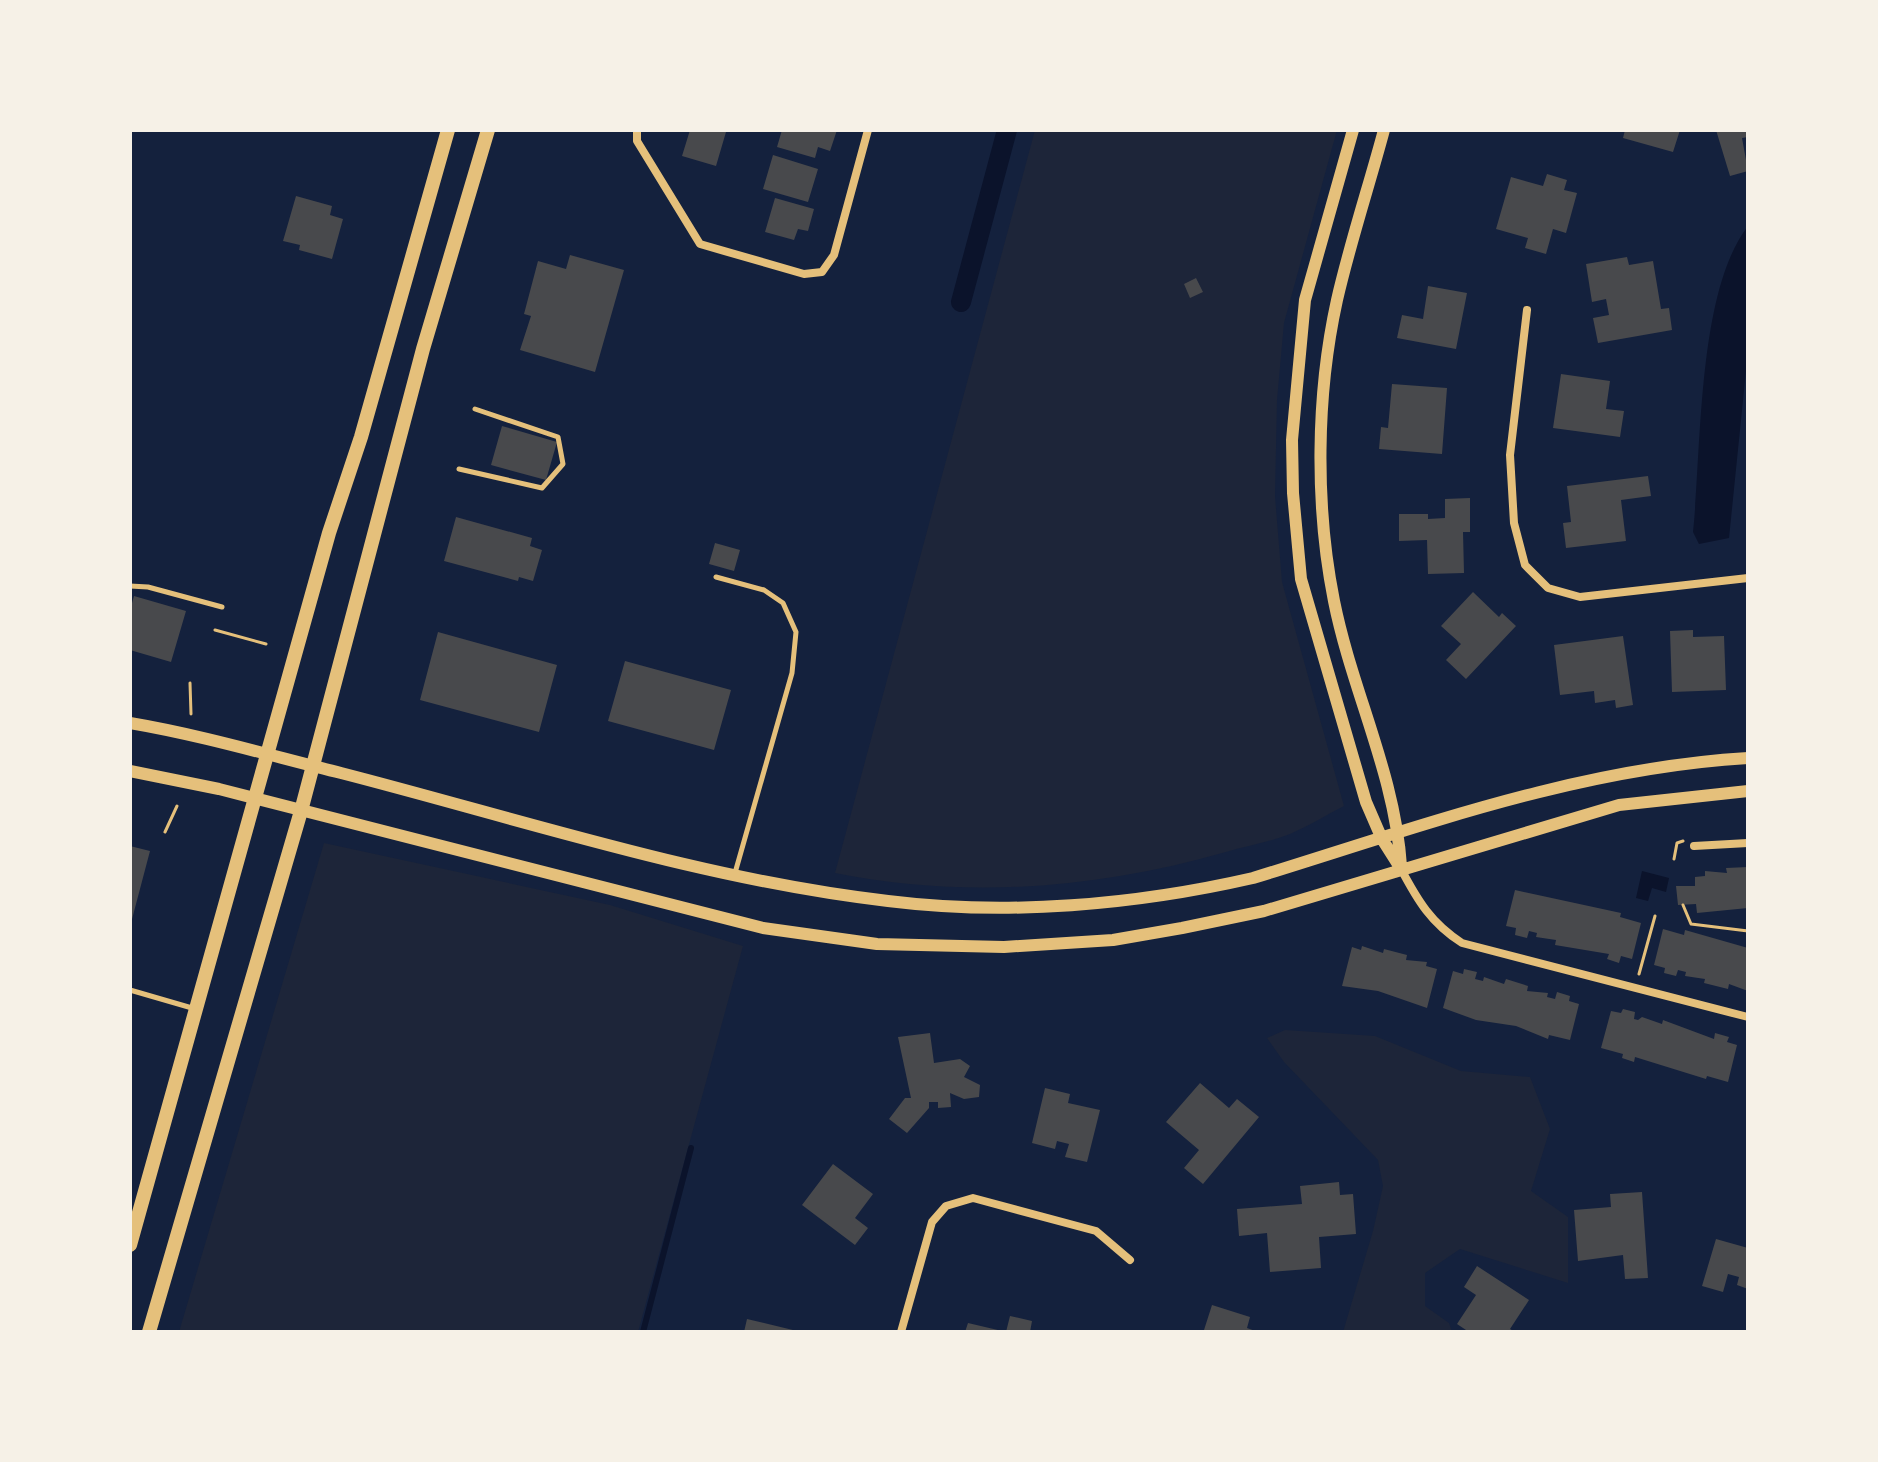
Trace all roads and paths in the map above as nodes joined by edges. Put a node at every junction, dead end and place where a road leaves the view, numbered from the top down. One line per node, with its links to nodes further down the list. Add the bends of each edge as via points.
1 (448, 130): 19 (main road)
2 (488, 130): 21 (main road)
3 (637, 130): 4 (street, via 637,141 700,244 804,274 822,272 834,255)
4 (868, 130)
5 (1353, 130): 29 (street, via 1305,300 1293,426 1293,493 1301,579 1366,802)
6 (1384, 130): 28 (street, via 1337,301 1323,396 1322,481 1334,600)
7 (1527, 310): 11 (street, via 1510,455 1514,523 1525,565 1548,588 1580,597)
8 (475, 409): 9 (lane, via 558,437 563,464 542,488)
9 (459, 469)
10 (716, 577): 33 (lane, via 774,596 783,603 796,632 792,673)
11 (1748, 578)
12 (130, 586): 13 (lane)
13 (222, 607)
14 (215, 630): 15 (path)
15 (266, 644)
16 (190, 683): 17 (path)
17 (191, 714)
18 (130, 723): 19 (street)
19 (269, 756): 21 (street); 24 (main road)
20 (1748, 758): 28 (street, via 1626,771)
21 (310, 765): 26 (main road); 33 (street)
22 (130, 771): 24 (street)
23 (1748, 791): 32 (street, via 1619,805)
24 (257, 799): 26 (street); 39 (main road)
25 (177, 806): 27 (path)
26 (301, 811): 32 (street, via 763,928 877,944 1004,947 1113,940 1264,911); 43 (main road)
27 (165, 832)
28 (1399, 833): 29 (street); 32 (street)
29 (1382, 839): 32 (street); 33 (street, via 1207,889 1004,908 887,901)
30 (1748, 843): 31 (street)
31 (1694, 846)
32 (1401, 869): 37 (street, via 1421,908 1462,943)
33 (735, 874)
34 (1683, 905): 36 (path, via 1691,924)
35 (1655, 916): 37 (path)
36 (1748, 931)
37 (1636, 987): 40 (street)
38 (130, 990): 39 (lane)
39 (197, 1009): 41 (main road)
40 (1748, 1017)
41 (130, 1245)
42 (1130, 1260): 44 (street, via 1096,1231 973,1198 946,1206 932,1222)
43 (149, 1332)
44 (901, 1332)

